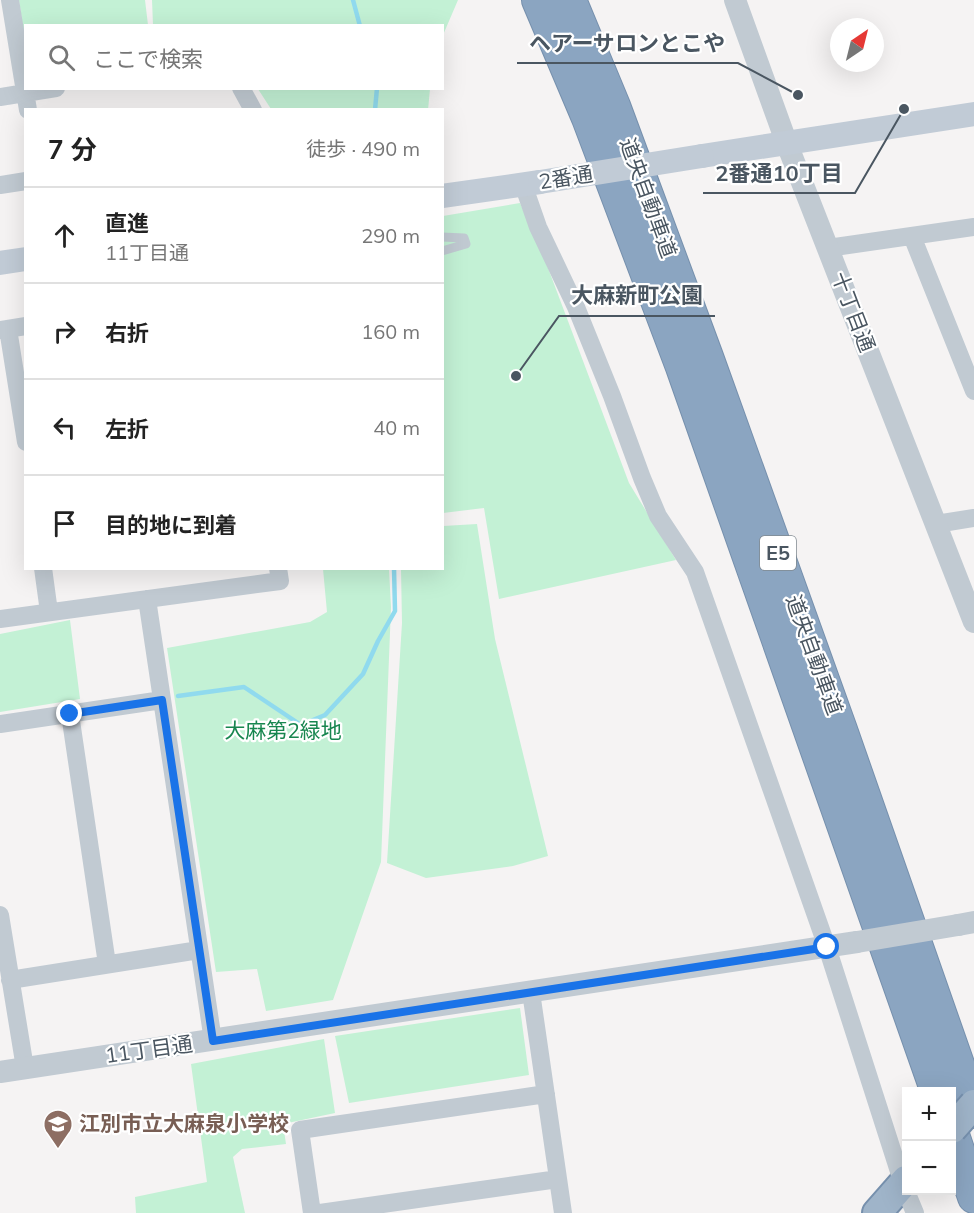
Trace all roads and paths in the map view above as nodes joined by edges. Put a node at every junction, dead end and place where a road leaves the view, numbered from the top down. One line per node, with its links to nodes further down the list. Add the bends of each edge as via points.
1 (538, 0): 48 (highway, 道央自動車道 / E5, via 588,118 682,367)
2 (570, 0): 51 (highway, 道央自動車道 / E5, via 614,106 711,368)
3 (735, 0): 12 (street, 十丁目通)
4 (7, 2): 5 (street)
5 (24, 86)
6 (52, 90): 9 (street)
7 (242, 90): 10 (street)
8 (0, 97): 9 (street)
9 (27, 101)
10 (252, 108)
11 (974, 114): 12 (main road, 2番通)
12 (787, 144): 14 (main road, 2番通, bridge); 20 (street, 十丁目通)
13 (24, 181): 15 (street)
14 (532, 183): 16 (main road, 2番通); 40 (street, via 538,227 576,307 654,507 695,572)
15 (0, 185)
16 (444, 196)
17 (974, 227): 18 (street)
18 (912, 236): 20 (street); 25 (street)
19 (444, 237): 21 (lane, via 464,238 466,244)
20 (828, 248): 28 (street, 十丁目通)
21 (444, 250)
22 (24, 259): 23 (main road)
23 (0, 263)
24 (11, 328): 26 (street)
25 (974, 391)
26 (24, 423)
27 (974, 518): 28 (street)
28 (936, 524): 34 (street, 十丁目通)
29 (43, 570): 32 (street)
30 (278, 570): 31 (street, via 280,581)
31 (147, 599): 32 (street); 35 (street)
32 (49, 612): 33 (street)
33 (0, 619)
34 (974, 622)
35 (162, 700): 36 (street); 41 (street)
36 (70, 714): 37 (street); 42 (street)
37 (0, 724)
38 (0, 915): 43 (street)
39 (966, 923): 40 (street, 11丁目通, bridge)
40 (827, 947): 44 (street, 11丁目通); 54 (street)
41 (199, 950): 42 (street); 45 (street)
42 (107, 964): 43 (street)
43 (10, 980): 46 (street)
44 (531, 992): 45 (street, 11丁目通); 49 (street)
45 (213, 1041): 46 (street, 11丁目通)
46 (25, 1068): 47 (street, 11丁目通)
47 (0, 1072)
48 (935, 1087)
49 (546, 1094): 55 (street); 59 (street, via 300,1130)
50 (974, 1104): 52 (highway, bridge)
51 (974, 1110)
52 (956, 1125)
53 (954, 1141): 58 (highway)
54 (902, 1173)
55 (558, 1179): 60 (street); 61 (street)
56 (902, 1185): 62 (highway)
57 (909, 1195): 63 (street)
58 (974, 1197)
59 (312, 1213)
60 (320, 1213)
61 (562, 1213)
62 (877, 1213)
63 (915, 1213)

